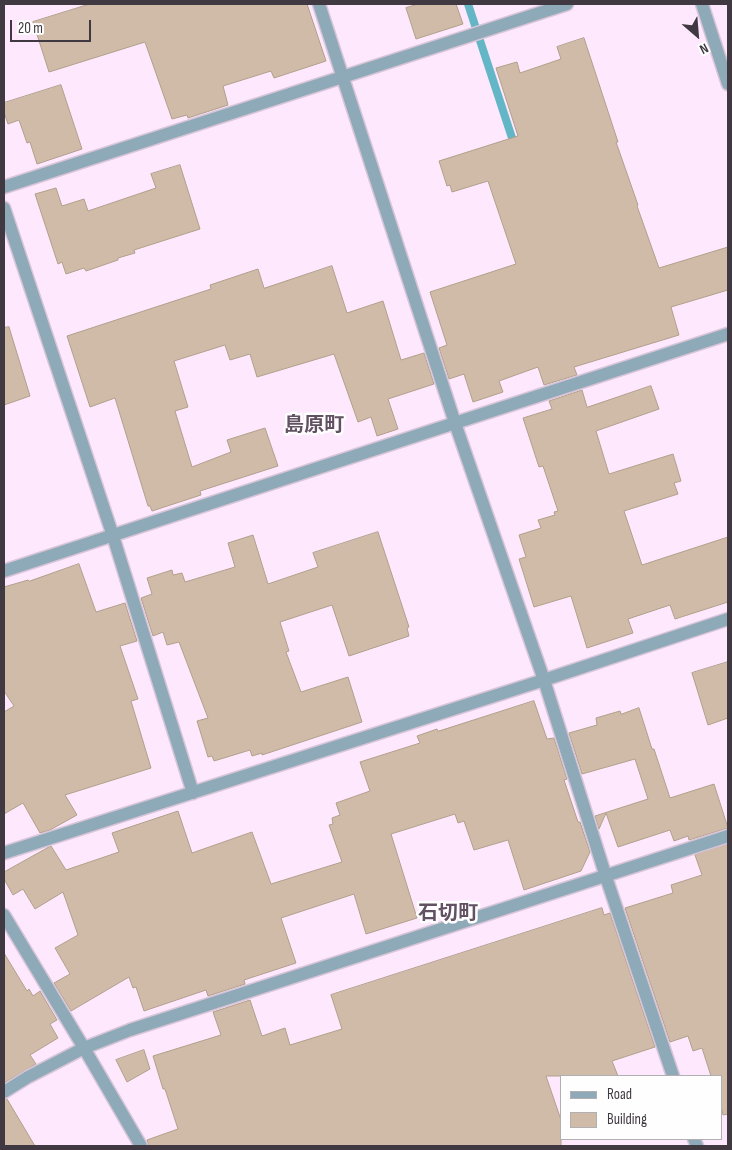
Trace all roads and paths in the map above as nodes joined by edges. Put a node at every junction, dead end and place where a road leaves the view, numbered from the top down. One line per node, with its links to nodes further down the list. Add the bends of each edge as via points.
1 (319, 4): 4 (street)
2 (568, 4): 4 (street)
3 (702, 4): 5 (street)
4 (342, 76): 6 (street); 9 (street)
5 (728, 84)
6 (4, 187)
7 (4, 208): 10 (street)
8 (728, 334): 9 (street)
9 (455, 423): 10 (street); 13 (street)
10 (113, 536): 11 (street); 14 (street)
11 (4, 571)
12 (728, 619): 13 (street)
13 (544, 680): 14 (street); 17 (street)
14 (193, 792): 16 (street)
15 (728, 836): 17 (street)
16 (4, 853)
17 (606, 877): 19 (street, via 130,1030); 20 (street)
18 (4, 915): 19 (street)
19 (84, 1048): 21 (street); 22 (street)
20 (673, 1075)
21 (4, 1092)
22 (141, 1146)

